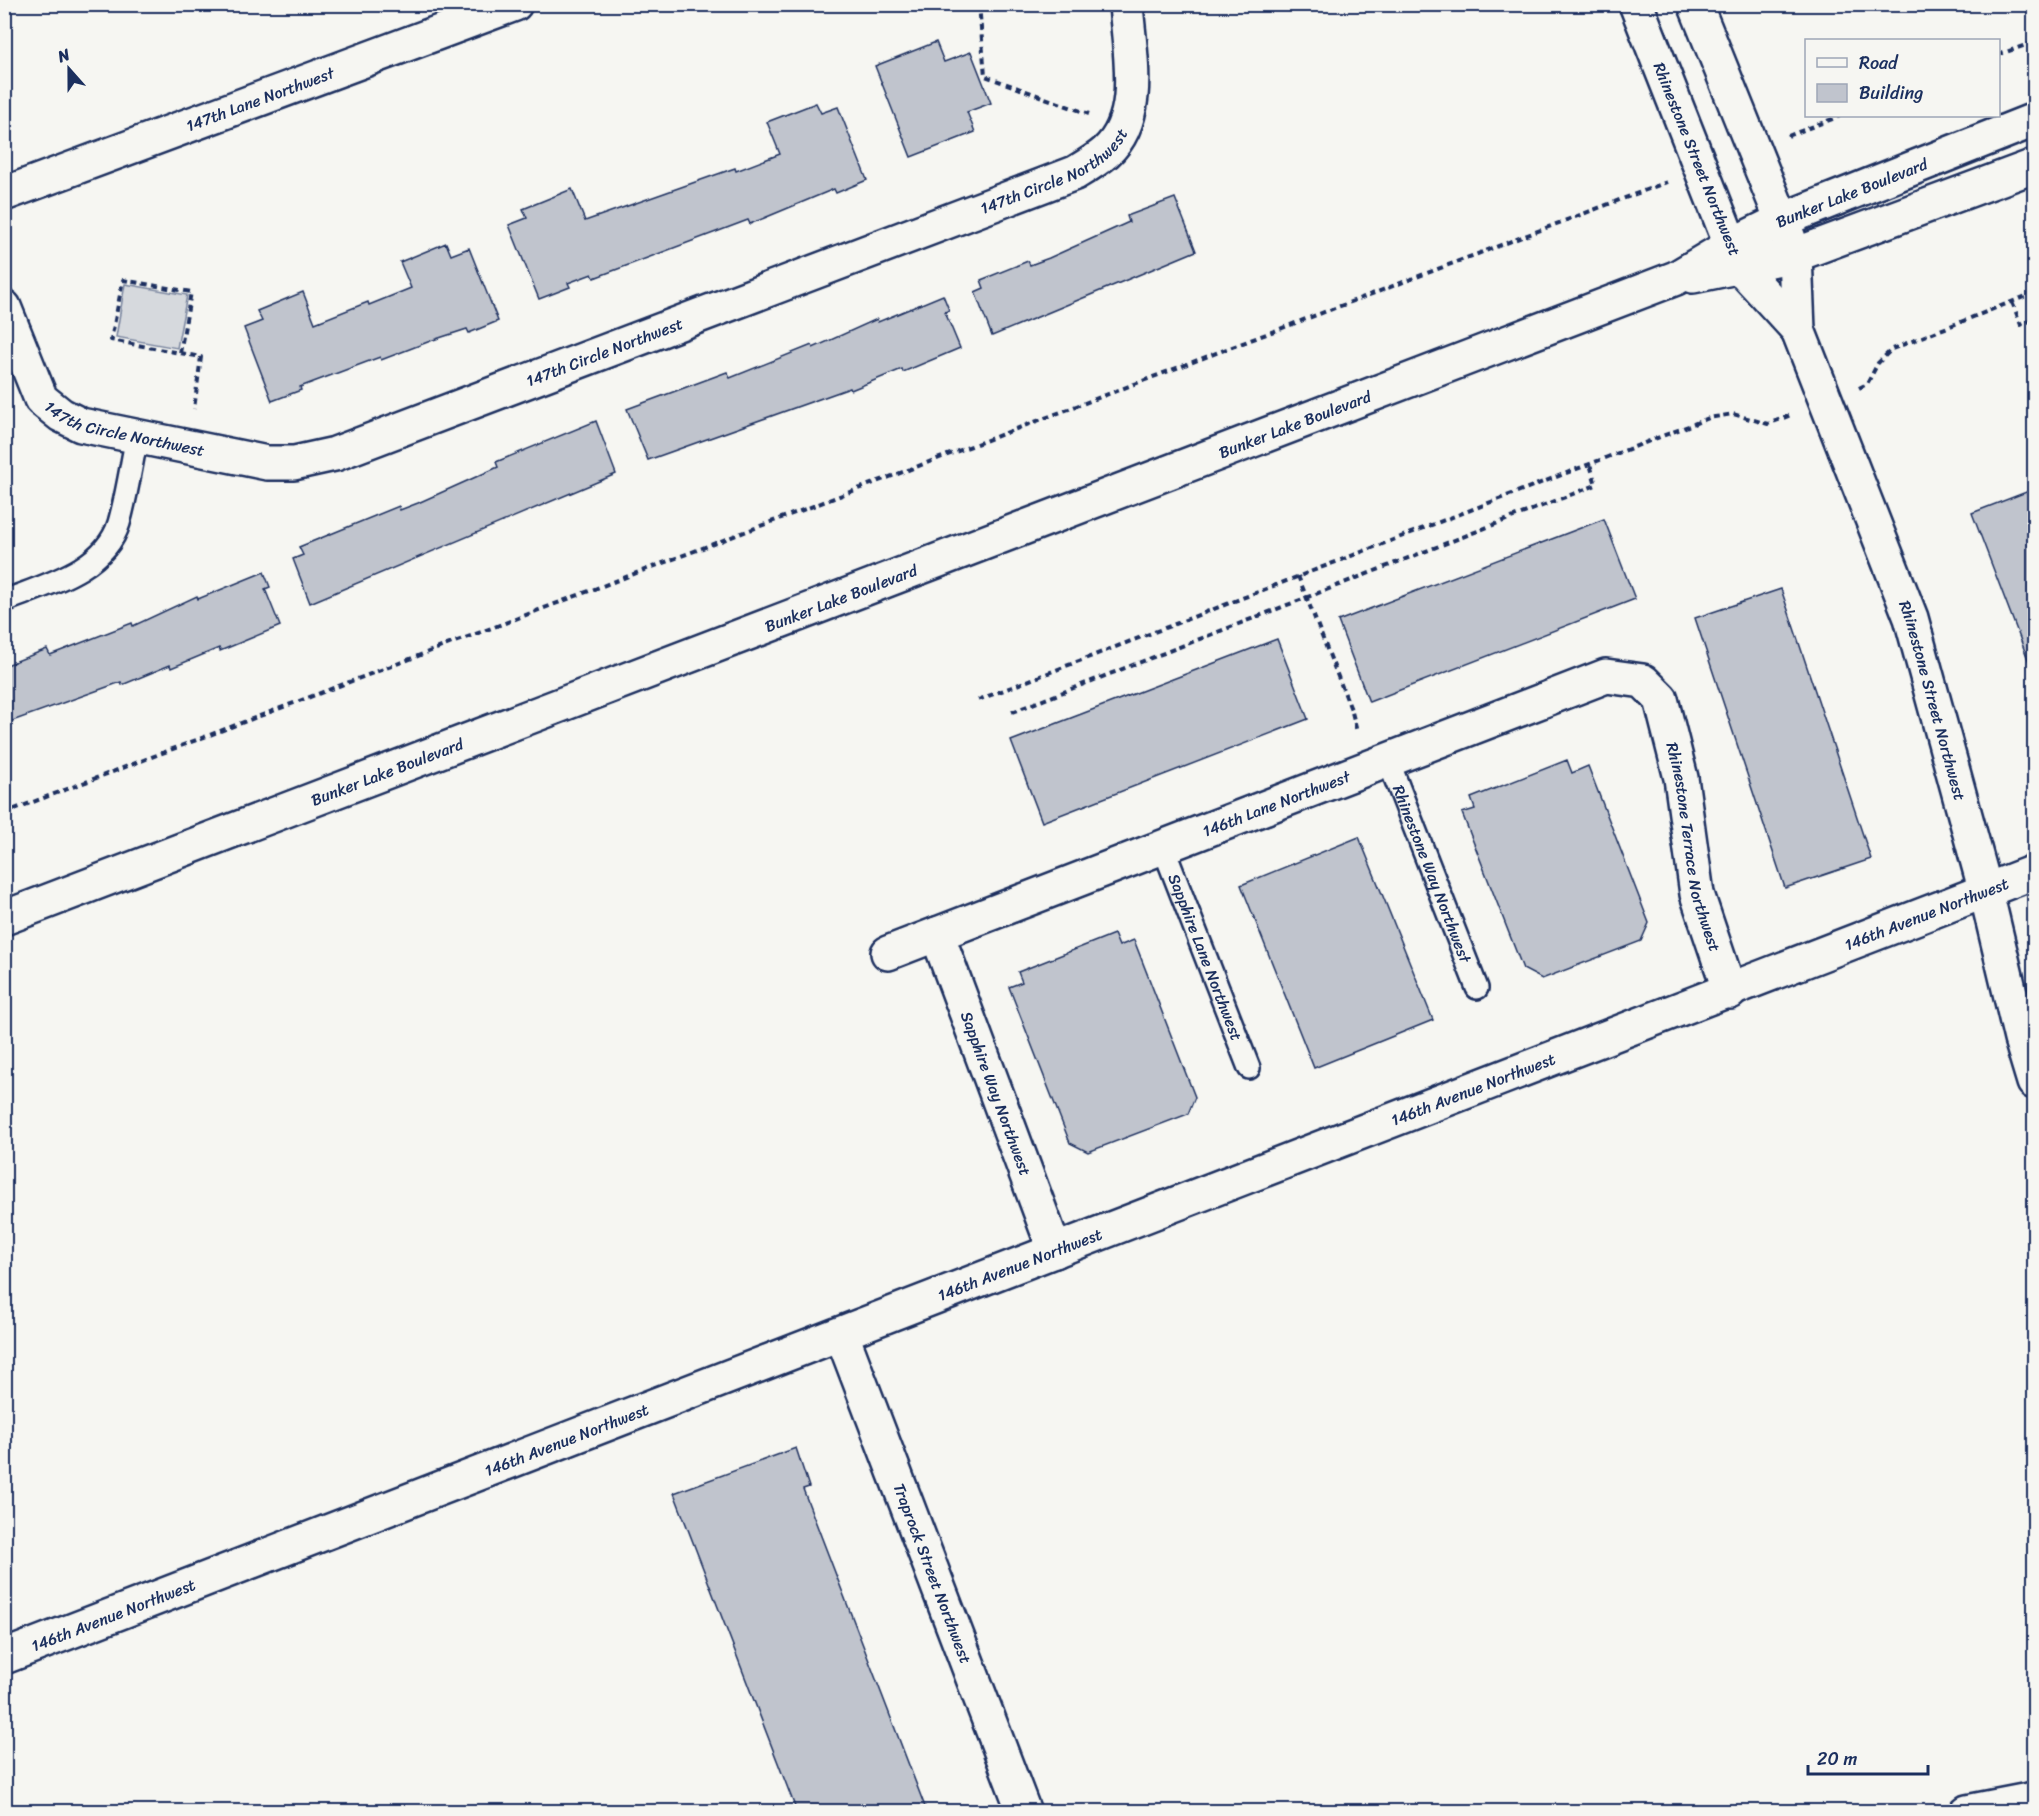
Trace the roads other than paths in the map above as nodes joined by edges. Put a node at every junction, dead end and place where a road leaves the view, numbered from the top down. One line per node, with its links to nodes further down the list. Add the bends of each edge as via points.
1 (515, 4): 7 (street, 147th Lane Northwest)
2 (1126, 4): 13 (street, 147th Circle Northwest, via 1130,110 1122,132 1106,152 1075,173 335,454 294,463 267,463)
3 (1636, 4): 10 (street, Rhinestone Street Northwest)
4 (1695, 4): 8 (street, Rhinestone Street Northwest)
5 (2034, 120): 8 (street, Bunker Lake Boulevard)
6 (2034, 166): 9 (street, Bunker Lake Boulevard)
7 (4, 194)
8 (1782, 220): 9 (street, Rhinestone Street Northwest); 10 (street, Bunker Lake Boulevard)
9 (1795, 255): 10 (street, Bunker Lake Boulevard); 12 (street, Rhinestone Street Northwest)
10 (1736, 257): 12 (street, Rhinestone Street Northwest); 20 (street, Bunker Lake Boulevard)
11 (4, 307): 13 (street, 147th Circle Northwest, via 41,399 61,416 81,425)
12 (1798, 330): 19 (street, Rhinestone Street Northwest, via 1911,618)
13 (137, 437): 14 (lane, via 119,525 102,551 74,573)
14 (4, 601)
15 (1661, 699): 16 (street, 146th Lane Northwest, via 1643,681 1606,676); 24 (street, Rhinestone Terrace Northwest, via 1681,778 1697,894)
16 (1377, 764): 17 (street, 146th Lane Northwest); 23 (lane, Rhinestone Way Northwest)
17 (1163, 847): 21 (street, 146th Lane Northwest); 25 (lane, Sapphire Lane Northwest)
18 (2034, 872): 19 (street, 146th Avenue Northwest)
19 (1986, 892): 24 (street, 146th Avenue Northwest); 26 (street, Rhinestone Street Northwest, via 2020,1039)
20 (4, 918)
21 (937, 934): 22 (street, 146th Lane Northwest); 27 (street, Sapphire Way Northwest)
22 (888, 952)
23 (1477, 988)
24 (1730, 992): 27 (street, 146th Avenue Northwest)
25 (1249, 1068)
26 (2034, 1082)
27 (1054, 1251): 28 (street, 146th Avenue Northwest)
28 (842, 1335): 29 (street, 146th Avenue Northwest); 31 (street, Traprock Street Northwest)
29 (4, 1657)
30 (2034, 1799): 32 (street)
31 (1024, 1812)
32 (1967, 1812)

